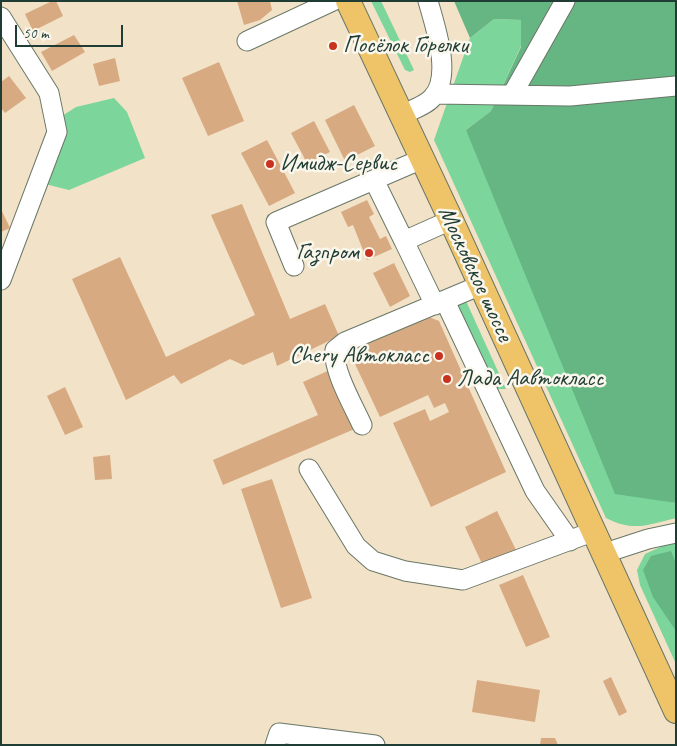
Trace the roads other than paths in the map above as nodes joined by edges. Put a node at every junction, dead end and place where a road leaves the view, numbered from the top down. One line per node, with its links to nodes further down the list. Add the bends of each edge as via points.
1 (334, 1): 6 (street)
2 (348, 1): 10 (main road, Московское шоссе)
3 (428, 1): 8 (street, via 440,39 440,85)
4 (565, 1): 9 (street)
5 (1, 17): 16 (street, via 49,93 57,132)
6 (247, 42)
7 (676, 86): 9 (street, via 570,96)
8 (436, 94): 9 (street); 10 (street, via 430,101)
9 (512, 95)
10 (401, 115): 11 (main road, Московское шоссе)
11 (422, 159): 12 (street); 13 (main road, Московское шоссе)
12 (374, 180): 14 (street); 15 (street, via 276,222)
13 (451, 220): 14 (street); 17 (main road, Московское шоссе)
14 (404, 241): 18 (street)
15 (294, 266)
16 (1, 280)
17 (481, 286): 18 (street); 21 (main road, Московское шоссе)
18 (440, 303): 19 (street, via 345,342 335,350 338,369); 23 (street, via 535,491)
19 (362, 425)
20 (309, 469): 23 (street, via 356,546 373,561 405,572 462,580)
21 (592, 532): 23 (street); 24 (main road, Московское шоссе)
22 (676, 533): 24 (street)
23 (570, 541)
24 (602, 554): 25 (main road, Московское шоссе)
25 (676, 711)
26 (275, 745): 27 (street, via 278,733)
27 (375, 745)

